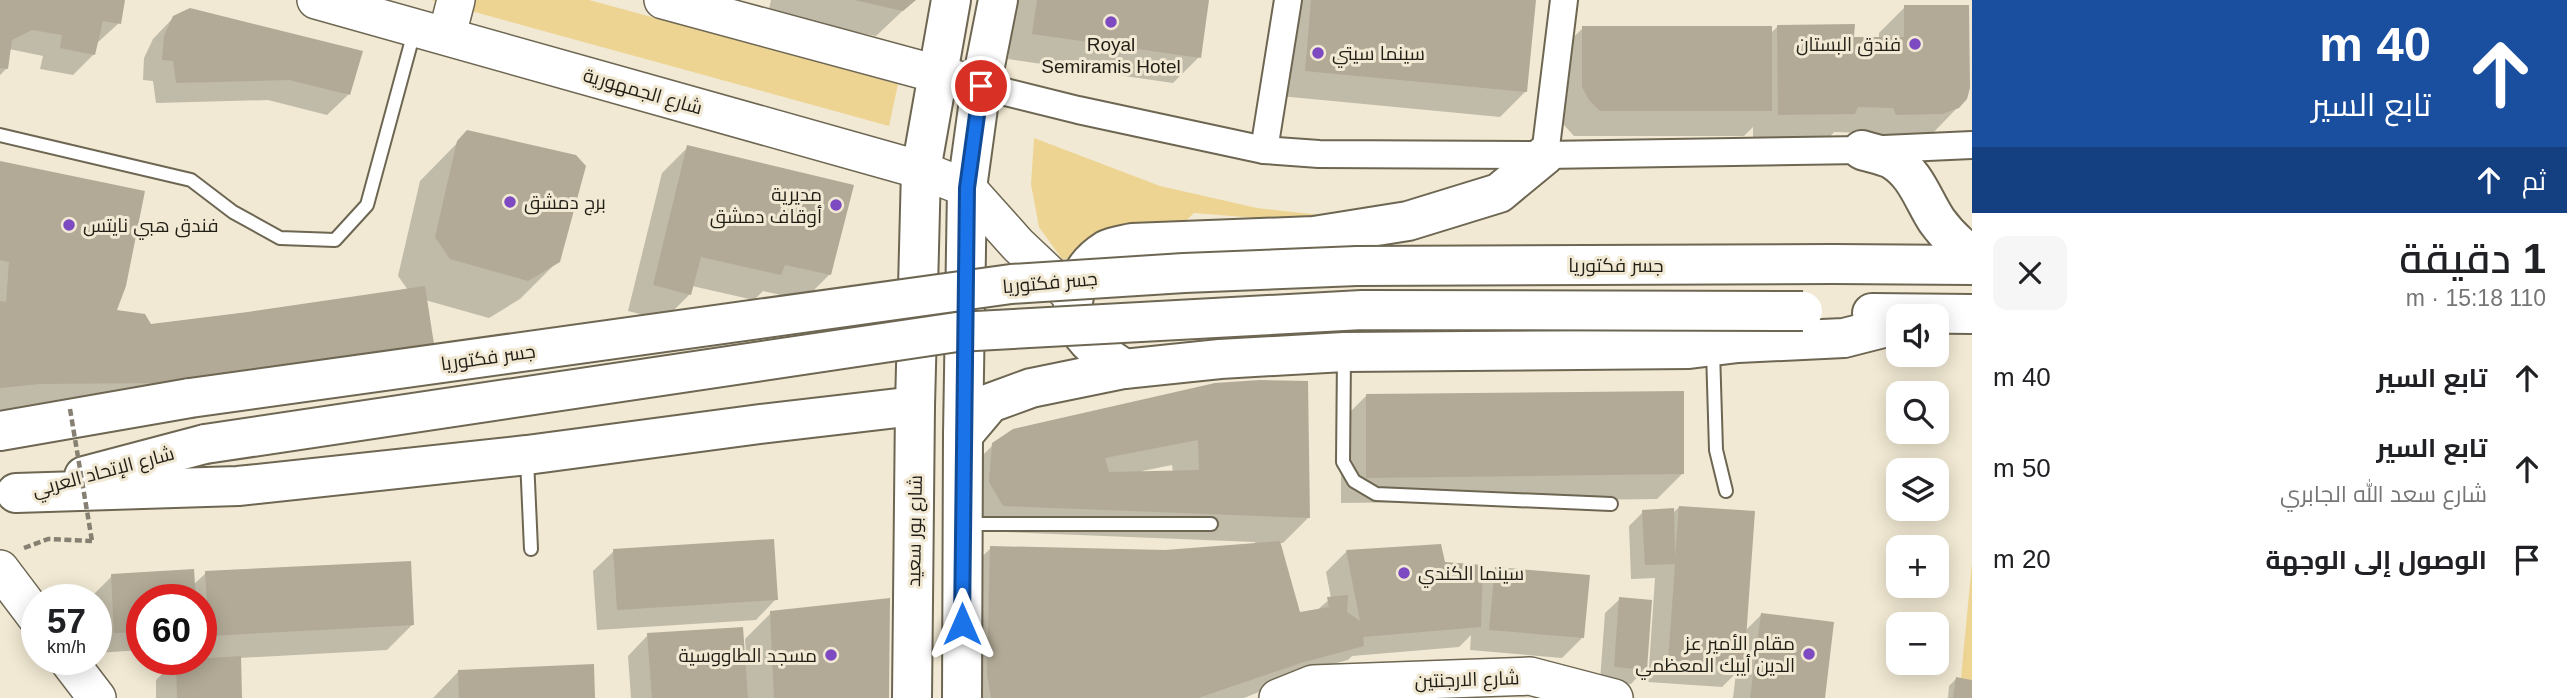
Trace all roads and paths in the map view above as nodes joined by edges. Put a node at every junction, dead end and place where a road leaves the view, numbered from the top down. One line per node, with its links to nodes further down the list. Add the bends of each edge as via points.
1 (456, 0): 8 (main road)
2 (663, 0): 9 (main road)
3 (951, 0): 9 (main road, شارع بور سعيد)
4 (998, 0): 10 (main road)
5 (1288, 0): 13 (street)
6 (1564, 0): 15 (street)
7 (321, 1): 8 (main road, شارع الجمهورية)
8 (431, 31): 11 (lane, via 367,205 335,240 280,237 233,212 191,180); 16 (main road, شارع الجمهورية)
9 (937, 74): 10 (main road); 16 (main road, شارع بور سعيد)
10 (981, 86): 13 (street); 17 (main road)
11 (0, 135)
12 (1972, 145): 14 (street)
13 (1264, 150): 15 (street)
14 (1862, 150): 15 (street); 18 (main road, via 1892,159 1907,173 1937,221)
15 (1545, 155): 20 (main road, via 1499,193 1408,221 1314,236 1132,243 1107,250 1084,269)
16 (920, 170): 17 (main road, شارع الجمهورية); 28 (main road, شارع بور سعيد)
17 (967, 188): 20 (main road); 31 (main road)
18 (1972, 256)
19 (1972, 265): 30 (main road, جسر فكتوريا, bridge, via 1357,266 1011,284 190,398)
20 (1073, 297): 27 (main road, via 1077,324 1093,346)
21 (1972, 314): 22 (main road)
22 (1949, 316)
23 (1886, 317): 34 (main road, شارع الإتحاد العربي, bridge, via 1803,311 1362,310 957,332 205,444)
24 (1886, 327): 25 (main road, via 1844,338)
25 (1713, 348): 26 (main road); 33 (lane, via 1716,450)
26 (1344, 352): 27 (main road); 35 (lane, via 1343,462 1354,481 1376,494)
27 (1124, 369): 31 (main road, via 1031,388 990,403)
28 (915, 406): 32 (main road); 44 (main road, شارع بور سعيد)
29 (70, 409): 39 (path, bridge, via 92,541 48,539)
30 (3, 429)
31 (963, 435): 36 (main road)
32 (527, 455): 34 (main road, via 238,486); 38 (lane)
33 (1726, 491)
34 (8, 495)
35 (1611, 504)
36 (962, 524): 37 (lane); 45 (main road)
37 (1211, 524)
38 (531, 549)
39 (6, 561): 40 (main road)
40 (21, 589)
41 (79, 675): 43 (main road)
42 (1532, 687): 46 (main road, شارع الارجنتين, via 1313,684); 47 (main road, شارع الارجنتين)
43 (97, 698)
44 (912, 698)
45 (962, 698)
46 (1278, 698)
47 (1614, 698)

